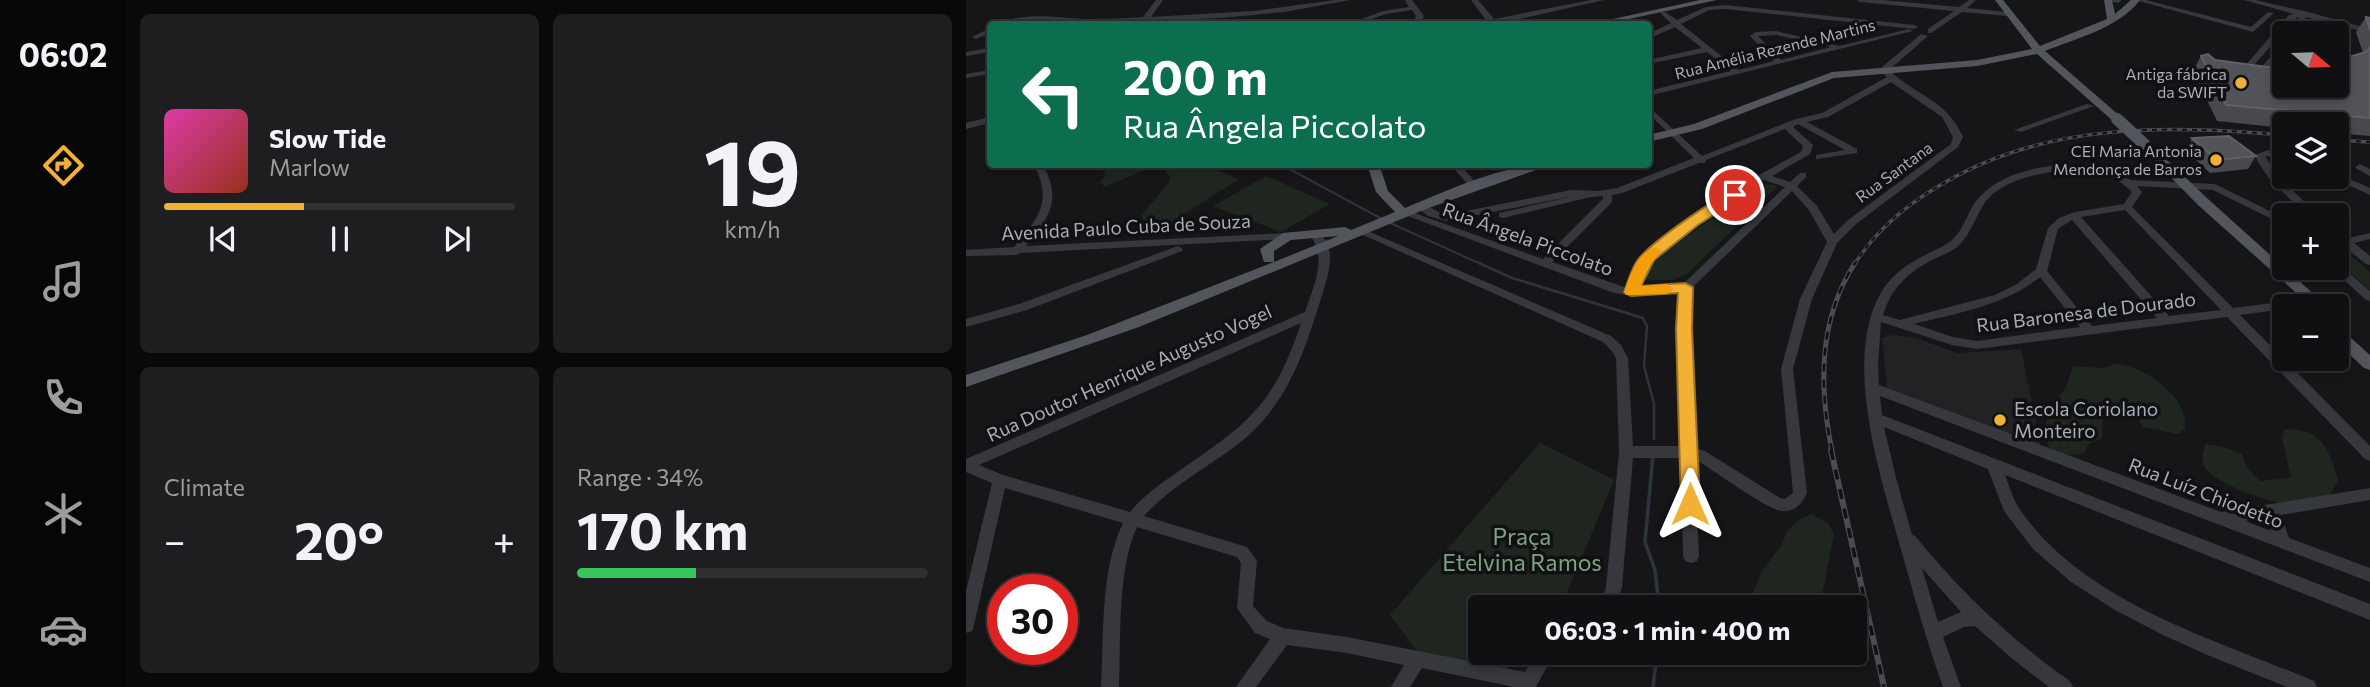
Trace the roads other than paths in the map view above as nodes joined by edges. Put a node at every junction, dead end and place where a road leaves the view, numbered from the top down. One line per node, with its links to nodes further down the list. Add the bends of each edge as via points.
1 (1160, 0): 25 (street)
2 (1347, 0): 19 (street)
3 (1408, 0): 17 (street)
4 (1474, 0): 30 (street)
5 (1601, 0): 31 (street)
6 (1860, 0): 12 (street)
7 (1963, 0): 18 (street)
8 (1973, 0): 18 (street)
9 (1988, 0): 21 (main road)
10 (1999, 0): 23 (main road)
11 (2250, 0): 24 (street)
12 (1888, 1): 18 (street)
13 (1725, 2): 14 (main road); 38 (street)
14 (1704, 3): 20 (main road); 32 (main road); 36 (street)
15 (2111, 5): 16 (main road); 47 (main road)
16 (2133, 5): 22 (street, via 2250,30 2256,30)
17 (1415, 8): 28 (street); 29 (street)
18 (1956, 9): 21 (street); 40 (street)
19 (1247, 13): 25 (street); 27 (street)
20 (1663, 13): 33 (main road); 36 (street)
21 (1995, 13): 23 (street); 47 (main road)
22 (2270, 13)
23 (2007, 14): 47 (main road)
24 (2303, 14): 34 (street); 35 (street); 37 (street)
25 (1146, 18): 26 (street)
26 (1020, 21)
27 (1241, 21)
28 (1360, 21)
29 (1418, 21)
30 (1491, 21)
31 (1502, 21)
32 (1611, 21)
33 (1624, 21)
34 (2288, 21)
35 (2303, 21)
36 (1677, 23): 41 (street); 45 (street)
37 (2370, 30)
38 (1912, 31): 40 (street); 44 (street, Rua Amélia Rezende Martins); 52 (street)
39 (987, 32): 42 (street)
40 (1927, 32): 52 (street)
41 (1652, 35)
42 (976, 37)
43 (2272, 39): 49 (street, via 2242,74 2256,78)
44 (1839, 47): 51 (street, Rua Amélia Rezende Martins); 51 (street, via 1776,33 1756,34 1758,43)
45 (1708, 49): 50 (street); 54 (street)
46 (987, 50): 48 (street)
47 (2033, 52): 52 (main road, via 1978,63); 57 (main road); 59 (main road)
48 (966, 54)
49 (2272, 59)
50 (1652, 61)
51 (1779, 62): 54 (street, Rua Amélia Rezende Martins)
52 (1886, 71): 61 (street, via 1825,115); 65 (main road, via 1832,75); 100 (street, Rua Santana, via 1940,108 1958,137 1955,145)
53 (987, 72): 55 (street)
54 (1737, 72): 56 (street, Rua Amélia Rezende Martins)
55 (966, 76)
56 (1652, 93)
57 (2090, 106): 59 (main road); 64 (street)
58 (1652, 112): 65 (street)
59 (2111, 119): 83 (main road)
60 (987, 121): 62 (street)
61 (1799, 121): 63 (street); 68 (street, via 1854,151)
62 (966, 125)
63 (1787, 126): 69 (street); 78 (street, via 1808,145 1807,152)
64 (2018, 131)
65 (1672, 133): 66 (main road); 69 (street)
66 (1652, 138)
67 (2272, 154): 76 (street, via 2260,155)
68 (1819, 157)
69 (1702, 161): 86 (street)
70 (2360, 167): 75 (street)
71 (1039, 168): 104 (street, via 1050,188 1049,201 1044,216)
72 (1374, 168): 91 (main road, via 1382,192)
73 (1458, 168): 81 (street)
74 (1532, 168): 81 (main road)
75 (2370, 173)
76 (2272, 174)
77 (1803, 175): 82 (street)
78 (1762, 177): 82 (street); 116 (street, via 1649,256)
79 (2349, 182): 85 (street)
80 (2132, 183): 83 (street); 90 (street, via 2137,192); 123 (street, via 2102,170 2066,166 2002,184 1974,209 1953,246 1897,276)
81 (1473, 185): 89 (main road)
82 (1792, 185): 100 (street, via 1822,220); 115 (street)
83 (2179, 185): 92 (street, via 2221,189); 117 (main road); 118 (main road)
84 (2285, 189): 88 (street)
85 (2370, 192)
86 (1607, 193): 87 (street); 110 (street, via 1608,201)
87 (1591, 194): 94 (street, via 1568,203)
88 (2297, 203)
89 (1419, 205): 91 (main road); 94 (street)
90 (2127, 207): 93 (street); 121 (street)
91 (1397, 214): 94 (street, Rua Ângela Piccolato); 95 (main road)
92 (2272, 215)
93 (2074, 216): 112 (street, via 2053,228); 124 (street)
94 (1448, 223): 110 (street, Rua Ângela Piccolato)
95 (1368, 227): 99 (main road); 135 (street, via 1613,343 1622,358)
96 (1288, 236): 99 (main road); 104 (street, Avenida Paulo Cuba de Souza); 106 (main road)
97 (2370, 236): 98 (street)
98 (2349, 237)
99 (1320, 241): 109 (main road); 122 (street, via 1325,260)
100 (1832, 242): 136 (street, via 1806,299 1787,369 1800,493 1797,500 1777,504)
101 (2349, 245): 108 (street)
102 (1178, 249): 105 (street, Avenida Paulo Cuba de Souza); 106 (street, Avenida Paulo Cuba de Souza, via 1248,244); 111 (street)
103 (966, 253): 104 (street, Avenida Paulo Cuba de Souza)
104 (1015, 253): 105 (street, Avenida Paulo Cuba de Souza); 107 (street, Avenida Paulo Cuba de Souza)
105 (1120, 253): 111 (street)
106 (1268, 254): 109 (main road); 114 (main road)
107 (966, 259)
108 (2370, 262)
109 (1284, 263): 114 (main road)
110 (1544, 264): 116 (street, Rua Ângela Piccolato)
111 (1128, 268): 125 (street)
112 (2040, 271): 126 (street, via 1999,298); 127 (street)
113 (2349, 279): 119 (street)
114 (1238, 281): 132 (main road, via 1078,344)
115 (1685, 287): 116 (street, Rua Ângela Piccolato); 136 (street)
116 (1631, 292)
117 (2294, 294)
118 (2306, 294)
119 (2370, 298)
120 (2272, 307): 121 (street, Rua Baronesa de Dourado)
121 (2231, 311): 124 (street, Rua Baronesa de Dourado); 137 (street)
122 (1308, 315): 139 (street, Rua Doutor Henrique Augusto Vogel); 144 (street, via 1287,376 1263,413)
123 (1878, 317): 126 (street, Rua Baronesa de Dourado); 133 (street, via 1872,346)
124 (2166, 320): 127 (street, Rua Baronesa de Dourado)
125 (966, 323)
126 (1899, 324): 127 (street, Rua Baronesa de Dourado, via 1978,345)
127 (2089, 330)
128 (2349, 332): 130 (main road)
129 (2349, 345): 131 (main road)
130 (2370, 351)
131 (2370, 364)
132 (966, 381)
133 (1872, 388): 134 (street); 143 (street, Rua Luíz Chiodetto)
134 (1877, 419): 138 (street); 145 (street)
135 (1626, 452): 136 (street); 149 (street)
136 (1690, 452): 147 (street)
137 (2370, 455)
138 (1993, 463): 150 (street); 163 (street, via 1998,485 2018,522 2078,580 2138,615)
139 (966, 466): 140 (street)
140 (1000, 480): 144 (street); 152 (street)
141 (2370, 494): 142 (street)
142 (2277, 508): 143 (street); 146 (street, via 2273,515)
143 (2220, 519): 146 (street, Rua Luíz Chiodetto)
144 (1132, 520): 154 (street, via 1242,552 1249,561 1245,608 1261,627); 158 (street, via 1120,551)
145 (1904, 534): 151 (street, via 1954,597); 153 (street)
146 (2283, 542): 148 (street, Rua Luíz Chiodetto)
147 (1691, 556)
148 (2370, 575)
149 (1611, 595)
150 (2370, 611)
151 (1977, 618): 153 (street, via 1963,619); 162 (street)
152 (966, 625)
153 (1933, 634): 161 (street)
154 (1283, 636): 155 (street); 159 (street)
155 (1417, 661): 157 (street); 160 (street)
156 (1539, 665): 157 (street)
157 (1527, 684)
158 (1110, 687)
159 (1245, 687)
160 (1401, 687)
161 (1952, 687)
162 (2064, 687)
163 (2308, 687)

